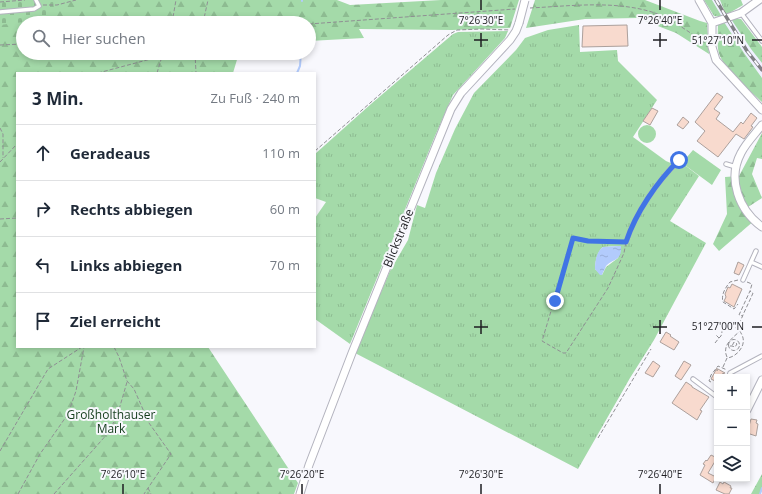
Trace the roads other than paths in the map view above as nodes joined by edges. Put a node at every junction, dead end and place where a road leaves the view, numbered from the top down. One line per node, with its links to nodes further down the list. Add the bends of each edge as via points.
1 (36, 0): 5 (lane, via 39,6 34,9)
2 (525, 0): 26 (street, Blickstraße, bridge, via 516,31 461,93 451,109 352,353)
3 (699, 0): 7 (street)
4 (759, 0): 6 (street)
5 (0, 12)
6 (741, 13): 7 (street); 8 (lane)
7 (712, 23): 9 (street, via 712,48 716,60)
8 (762, 41)
9 (762, 110)
10 (762, 125): 13 (street, via 742,151)
11 (679, 160): 15 (lane, via 649,197)
12 (726, 164): 13 (lane)
13 (736, 166): 14 (street, via 735,180 739,199 753,220)
14 (762, 227)
15 (626, 242)
16 (756, 252): 17 (lane)
17 (751, 262): 18 (lane); 19 (lane)
18 (762, 267)
19 (743, 280)
20 (762, 356): 21 (lane)
21 (731, 374)
22 (693, 379): 24 (lane)
23 (762, 380): 25 (street)
24 (714, 395)
25 (750, 404)
26 (300, 494)

